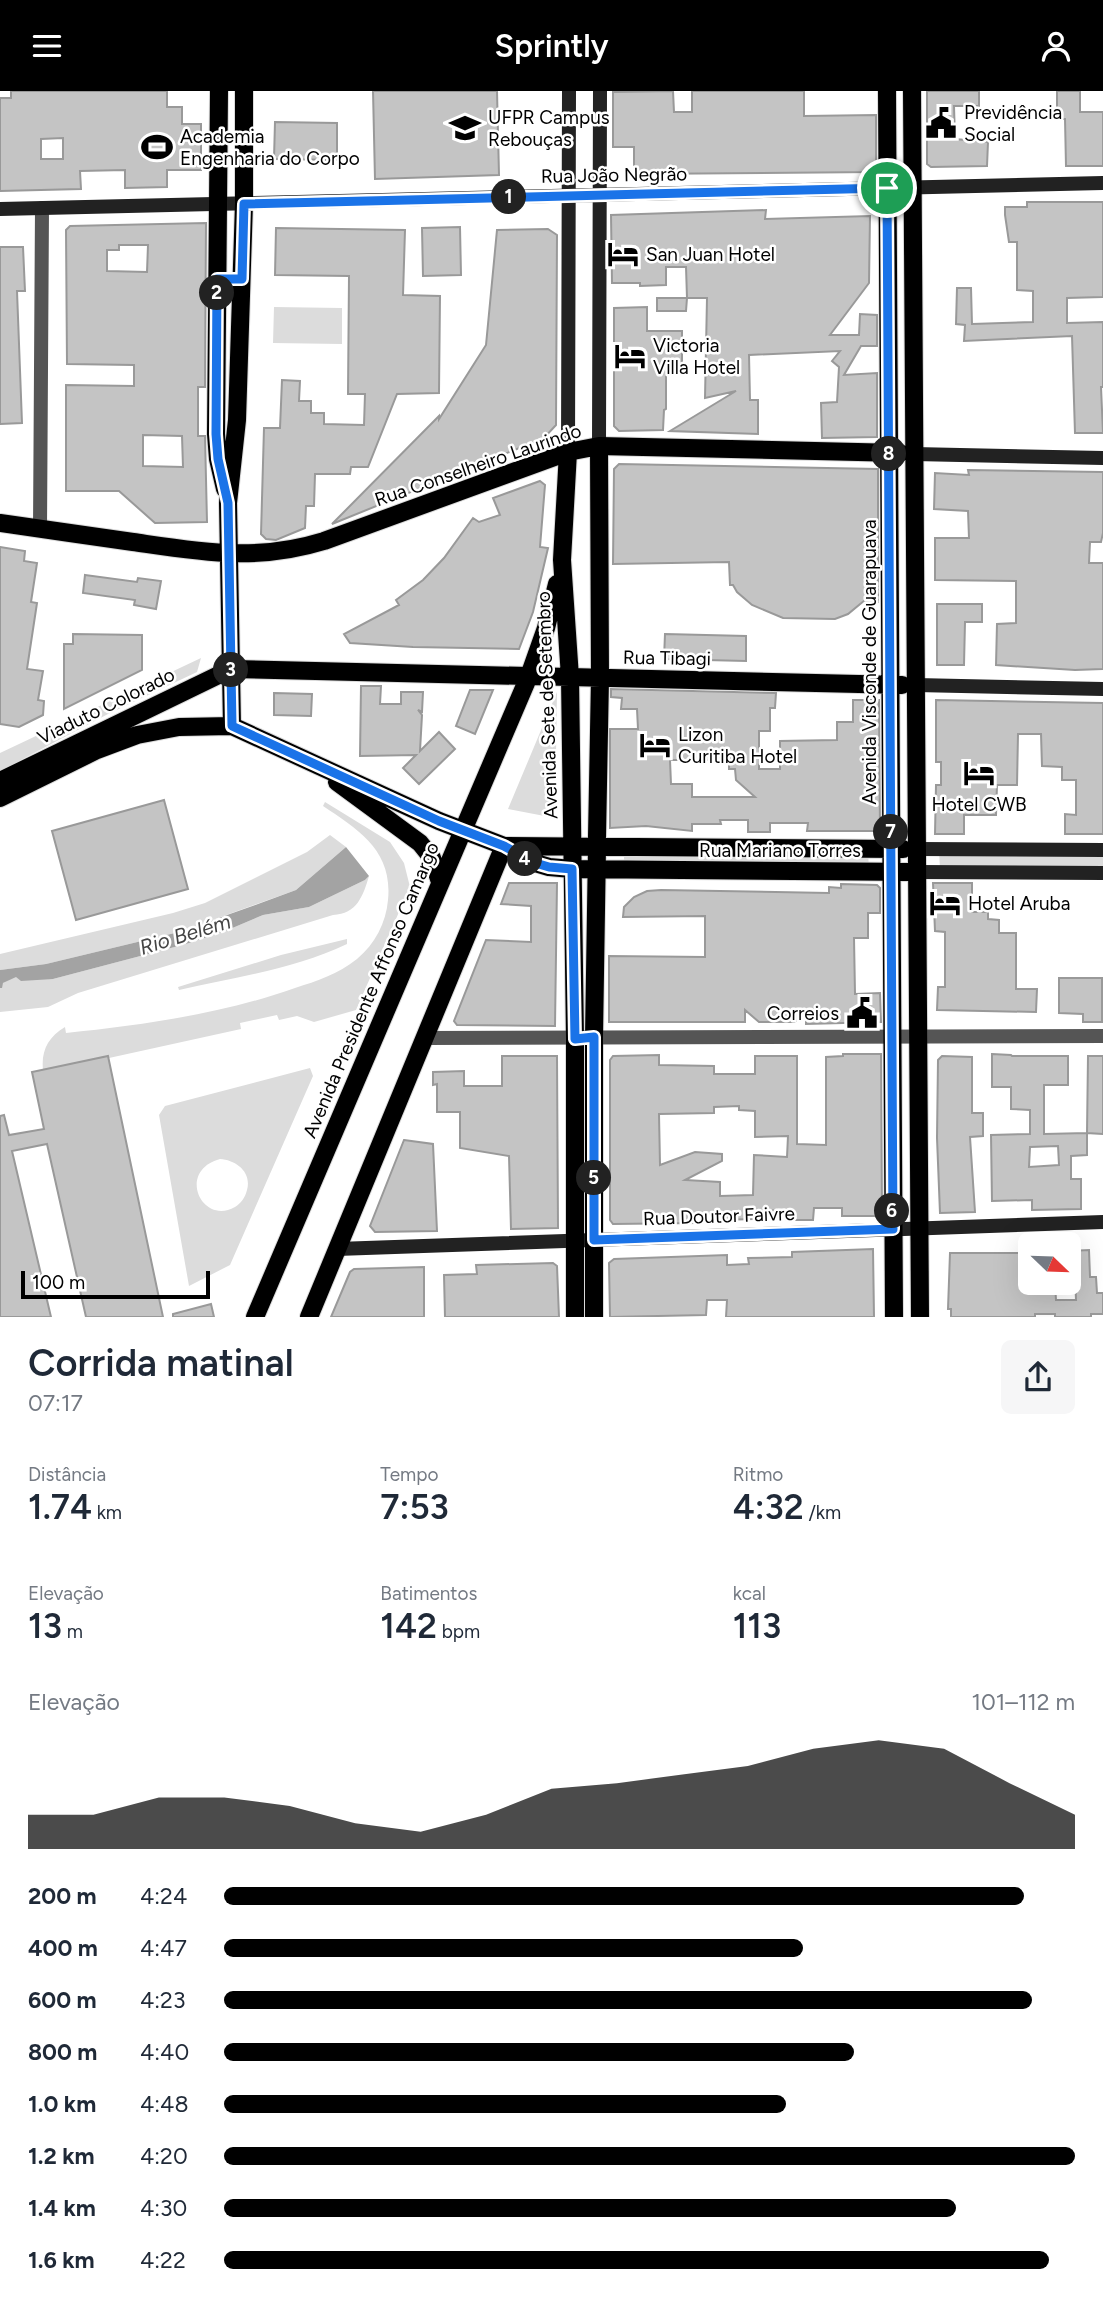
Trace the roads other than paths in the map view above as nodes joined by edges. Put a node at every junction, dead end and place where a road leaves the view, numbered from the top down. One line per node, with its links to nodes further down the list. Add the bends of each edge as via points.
1 (219, 91): 13 (main road)
2 (229, 91): 7 (main road)
3 (569, 91): 12 (main road, Avenida Sete de Setembro)
4 (600, 91): 11 (main road)
5 (887, 91): 10 (main road, Avenida Visconde de Guarapuava)
6 (912, 91): 9 (main road)
7 (244, 100): 14 (main road)
8 (1103, 183): 9 (main road, Rua João Negrão)
9 (913, 187): 10 (main road, Rua João Negrão); 20 (main road)
10 (887, 188): 11 (main road, Rua João Negrão); 17 (main road, Avenida Visconde de Guarapuava)
11 (599, 195): 12 (main road, Rua João Negrão); 21 (main road)
12 (569, 196): 14 (main road, Rua João Negrão); 22 (main road, Avenida Sete de Setembro)
13 (218, 204): 14 (main road, Rua João Negrão); 15 (main road, Rua João Negrão); 18 (main road)
14 (244, 204): 19 (main road)
15 (42, 208): 16 (main road, Rua João Negrão); 28 (street)
16 (0, 209)
17 (888, 278): 20 (main road); 23 (main road, Avenida Visconde de Guarapuava)
18 (217, 279): 19 (main road); 26 (main road, via 216,434)
19 (242, 279): 26 (main road, via 237,420)
20 (914, 311): 24 (main road)
21 (599, 446): 22 (main road, Rua Conselheiro Laurindo); 23 (main road, Rua Conselheiro Laurindo); 36 (main road)
22 (568, 452): 30 (main road, Rua Conselheiro Laurindo, via 307,546); 31 (main road, Avenida Sete de Setembro)
23 (889, 453): 24 (main road, Rua Conselheiro Laurindo); 32 (main road, Avenida Visconde de Guarapuava)
24 (915, 454): 25 (main road, Rua Conselheiro Laurindo); 29 (main road)
25 (1103, 458)
26 (228, 503): 30 (main road)
27 (0, 523): 28 (main road, Rua Conselheiro Laurindo)
28 (40, 529): 30 (main road, Rua Conselheiro Laurindo)
29 (915, 552): 32 (main road); 38 (main road)
30 (229, 554): 33 (main road)
31 (562, 560): 34 (main road, Avenida Presidente Affonso Camargo, via 547,628); 35 (main road, Avenida Sete de Setembro)
32 (889, 585): 37 (main road, Avenida Visconde de Guarapuava)
33 (231, 669): 34 (main road, Rua Tibagi); 40 (main road); 44 (main road, Viaduto Colorado)
34 (529, 676): 35 (main road, Rua Tibagi); 46 (main road, Avenida Presidente Affonso Camargo)
35 (570, 677): 36 (main road, Rua Tibagi); 49 (main road, Avenida Sete de Setembro)
36 (600, 678): 37 (main road, Rua Tibagi); 47 (main road)
37 (890, 684): 38 (main road, Rua Tibagi); 41 (main road, Avenida Visconde de Guarapuava)
38 (916, 685): 39 (main road, Rua Tibagi); 43 (main road)
39 (1103, 689)
40 (232, 726): 42 (main road, Rua Mariano Torres); 45 (main road, Viaduto Colorado, via 179,727 137,735)
41 (890, 726): 43 (main road); 50 (main road, Avenida Visconde de Guarapuava)
42 (306, 760): 46 (main road, Rua Mariano Torres); 58 (main road, via 420,843 432,858)
43 (916, 762): 51 (main road)
44 (0, 781)
45 (0, 798)
46 (462, 830): 48 (main road, Rua Mariano Torres); 58 (main road, Avenida Presidente Affonso Camargo)
47 (597, 842): 49 (main road, Rua Mariano Torres); 50 (main road, Rua Mariano Torres); 54 (main road)
48 (504, 846): 49 (main road, Rua Mariano Torres); 53 (main road, Rua Mariano Torres, via 532,862); 65 (main road)
49 (572, 847): 53 (main road, Avenida Sete de Setembro)
50 (891, 849): 51 (main road, Rua Mariano Torres); 55 (main road, Avenida Visconde de Guarapuava)
51 (917, 849): 52 (main road, Rua Mariano Torres); 56 (main road)
52 (1103, 850)
53 (572, 869): 54 (main road, Rua Mariano Torres); 66 (main road, Avenida Sete de Setembro)
54 (597, 869): 55 (main road, Rua Mariano Torres); 62 (main road)
55 (891, 871): 56 (main road, Rua Mariano Torres); 60 (main road, Avenida Visconde de Guarapuava)
56 (917, 871): 57 (main road, Rua Mariano Torres); 59 (main road)
57 (1103, 873)
58 (440, 882): 75 (main road, Avenida Presidente Affonso Camargo)
59 (918, 947): 60 (main road); 64 (main road)
60 (892, 988): 63 (main road, Avenida Visconde de Guarapuava)
61 (1103, 1036): 64 (street)
62 (594, 1037): 63 (street); 66 (street); 72 (main road)
63 (892, 1037): 64 (street); 67 (main road, Avenida Visconde de Guarapuava)
64 (918, 1037): 68 (main road)
65 (425, 1038): 66 (street); 74 (main road)
66 (575, 1039): 73 (main road, Avenida Sete de Setembro)
67 (892, 1102): 68 (main road); 71 (main road, Avenida Visconde de Guarapuava)
68 (919, 1147): 70 (main road)
69 (1103, 1221): 70 (main road, Rua Doutor Faivre)
70 (919, 1228): 71 (main road, Rua Doutor Faivre); 80 (main road)
71 (893, 1229): 72 (main road, Rua Doutor Faivre); 79 (main road, Avenida Visconde de Guarapuava)
72 (594, 1240): 73 (main road, Rua Doutor Faivre); 78 (main road)
73 (575, 1242): 74 (main road, Rua Doutor Faivre); 77 (main road, Avenida Sete de Setembro)
74 (337, 1249): 76 (main road)
75 (255, 1317)
76 (309, 1317)
77 (575, 1317)
78 (594, 1317)
79 (894, 1317)
80 (920, 1317)

